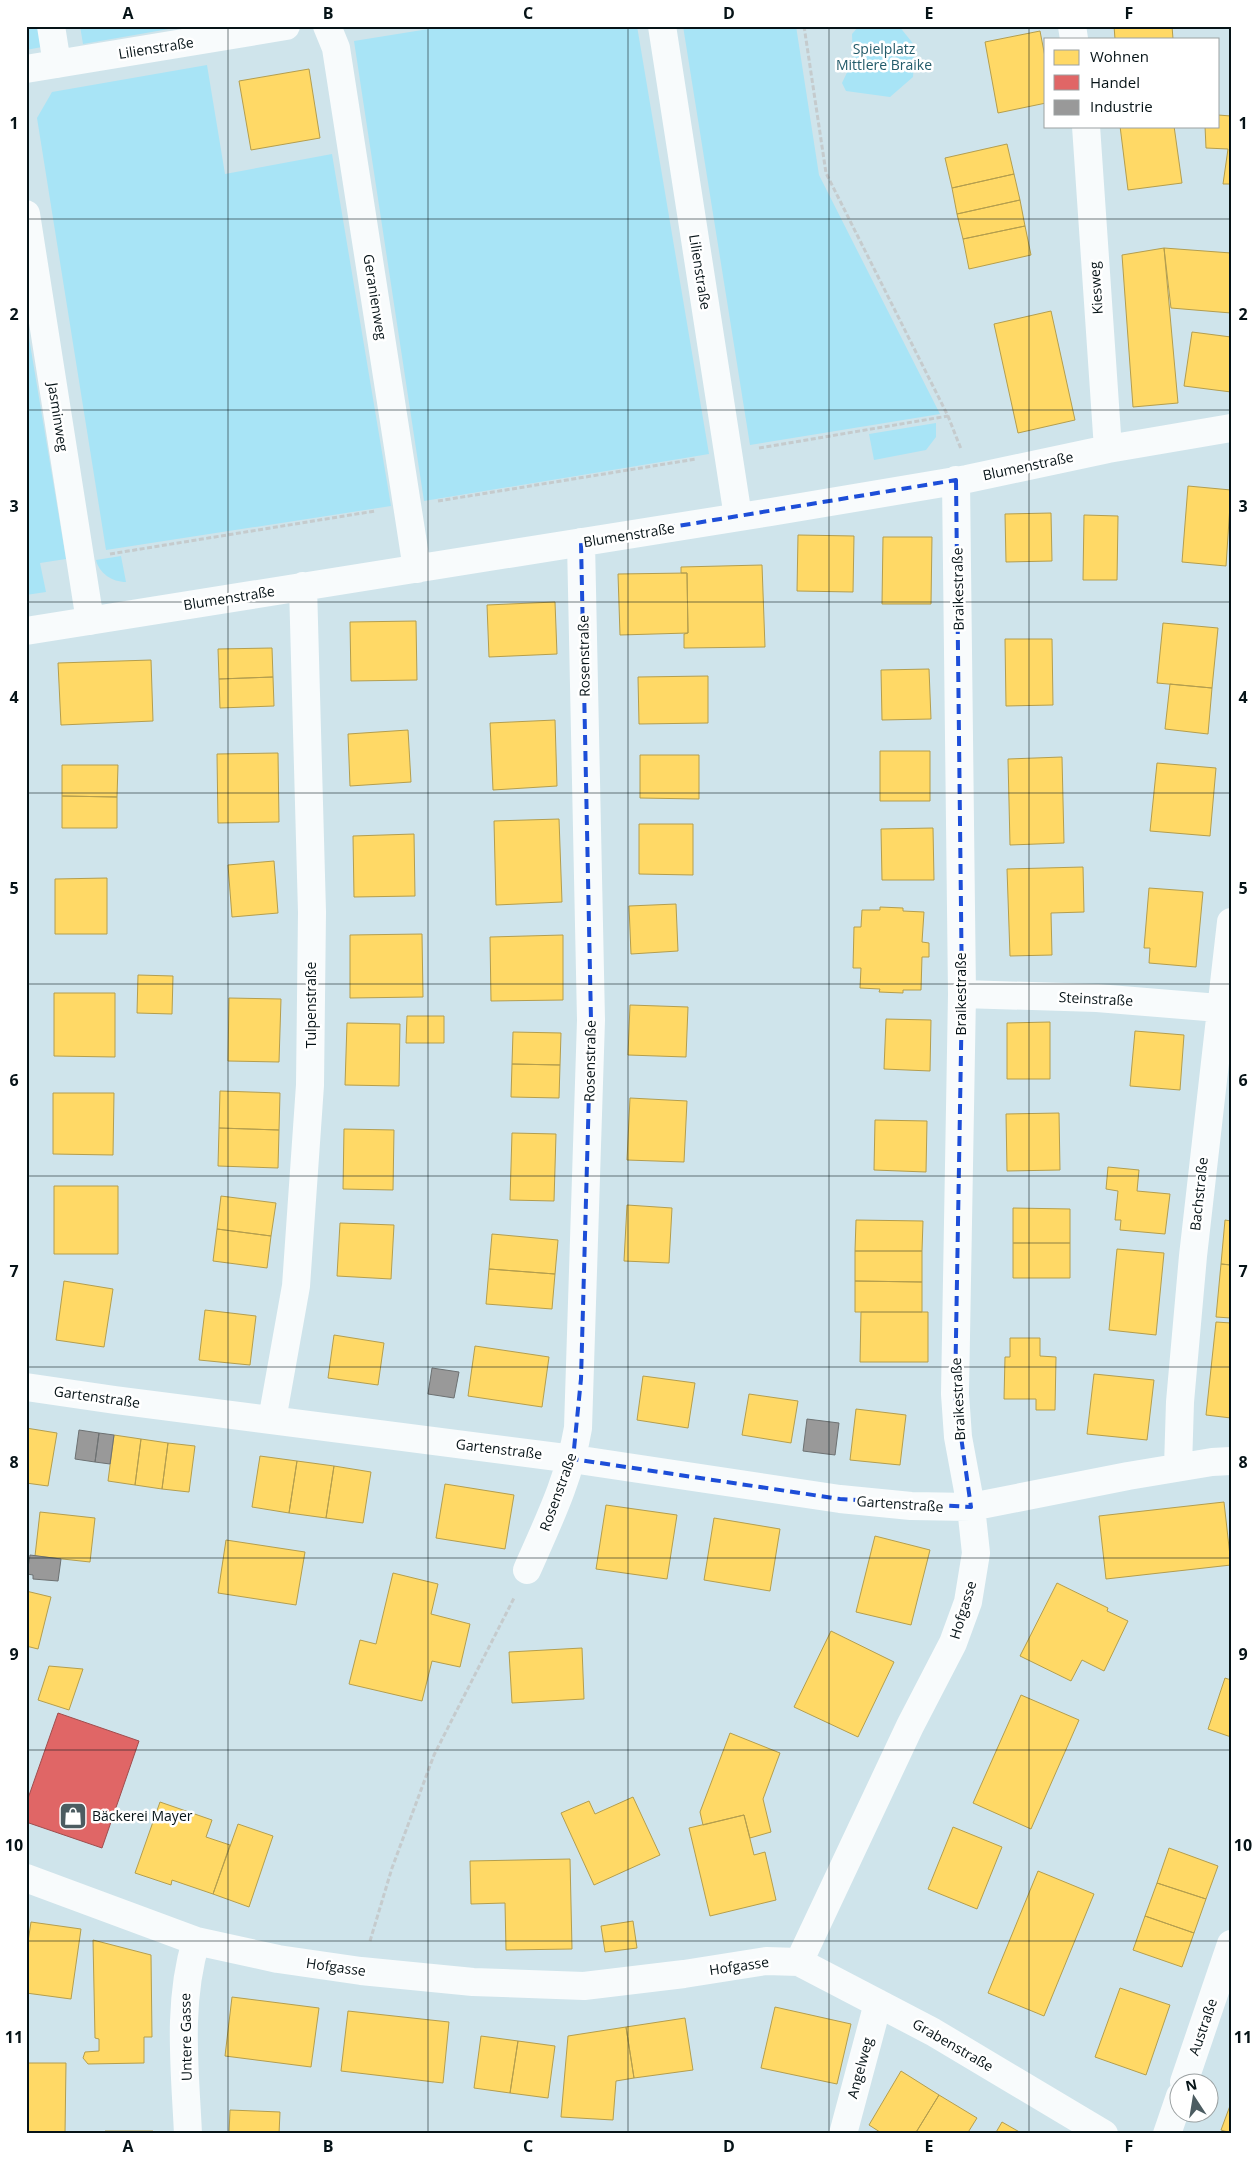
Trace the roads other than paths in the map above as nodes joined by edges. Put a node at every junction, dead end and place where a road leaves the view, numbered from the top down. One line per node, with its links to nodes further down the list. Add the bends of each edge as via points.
1 (51, 26): 5 (street)
2 (286, 26): 5 (street, Lilienstraße)
3 (327, 26): 14 (street, Geranienweg, via 336,48)
4 (662, 26): 12 (street, Lilienstraße)
5 (57, 64): 6 (street, Lilienstraße)
6 (26, 69)
7 (1086, 128): 10 (street, Kiesweg)
8 (26, 214): 16 (street, Jasminweg)
9 (1231, 428): 10 (street, Blumenstraße)
10 (1108, 449): 11 (street, Blumenstraße)
11 (961, 479): 12 (street, Blumenstraße); 19 (street, Braikestraße)
12 (738, 517): 13 (street, Blumenstraße)
13 (581, 542): 14 (street, Blumenstraße); 23 (street, Rosenstraße, via 591,1020 580,1380)
14 (417, 569): 15 (street, Blumenstraße)
15 (303, 586): 16 (street, Blumenstraße); 22 (street, Tulpenstraße, via 312,912 310,1085 296,1286)
16 (90, 621): 17 (street, Blumenstraße)
17 (26, 631)
18 (1231, 922): 20 (street, Bachstraße)
19 (962, 994): 20 (street, Steinstraße, via 1097,998); 26 (street, Braikestraße, via 955,1394 958,1437)
20 (1226, 1009): 25 (street, Bachstraße, via 1201,1175 1180,1402)
21 (26, 1387): 22 (street, Gartenstraße)
22 (272, 1420): 23 (street, Gartenstraße)
23 (573, 1459): 26 (street, Gartenstraße, via 840,1499 911,1506); 27 (street, Rosenstraße)
24 (1231, 1461): 25 (street)
25 (1178, 1467): 26 (street)
26 (972, 1507): 31 (street, Hofgasse, via 976,1553 962,1622)
27 (527, 1570)
28 (26, 1878): 29 (street, Hofgasse)
29 (196, 1940): 31 (street, Hofgasse, via 278,1959 473,1982 584,1986 766,1961); 35 (street, Untere Gasse, via 185,1985)
30 (1231, 1944): 33 (street, Austraße)
31 (799, 1962): 32 (street, Grabenstraße)
32 (878, 2004): 36 (street, Angelweg); 37 (street, Grabenstraße, via 962,2049)
33 (1187, 2072)
34 (1171, 2122): 38 (street)
35 (188, 2134)
36 (843, 2134)
37 (1104, 2134)
38 (1167, 2134)

